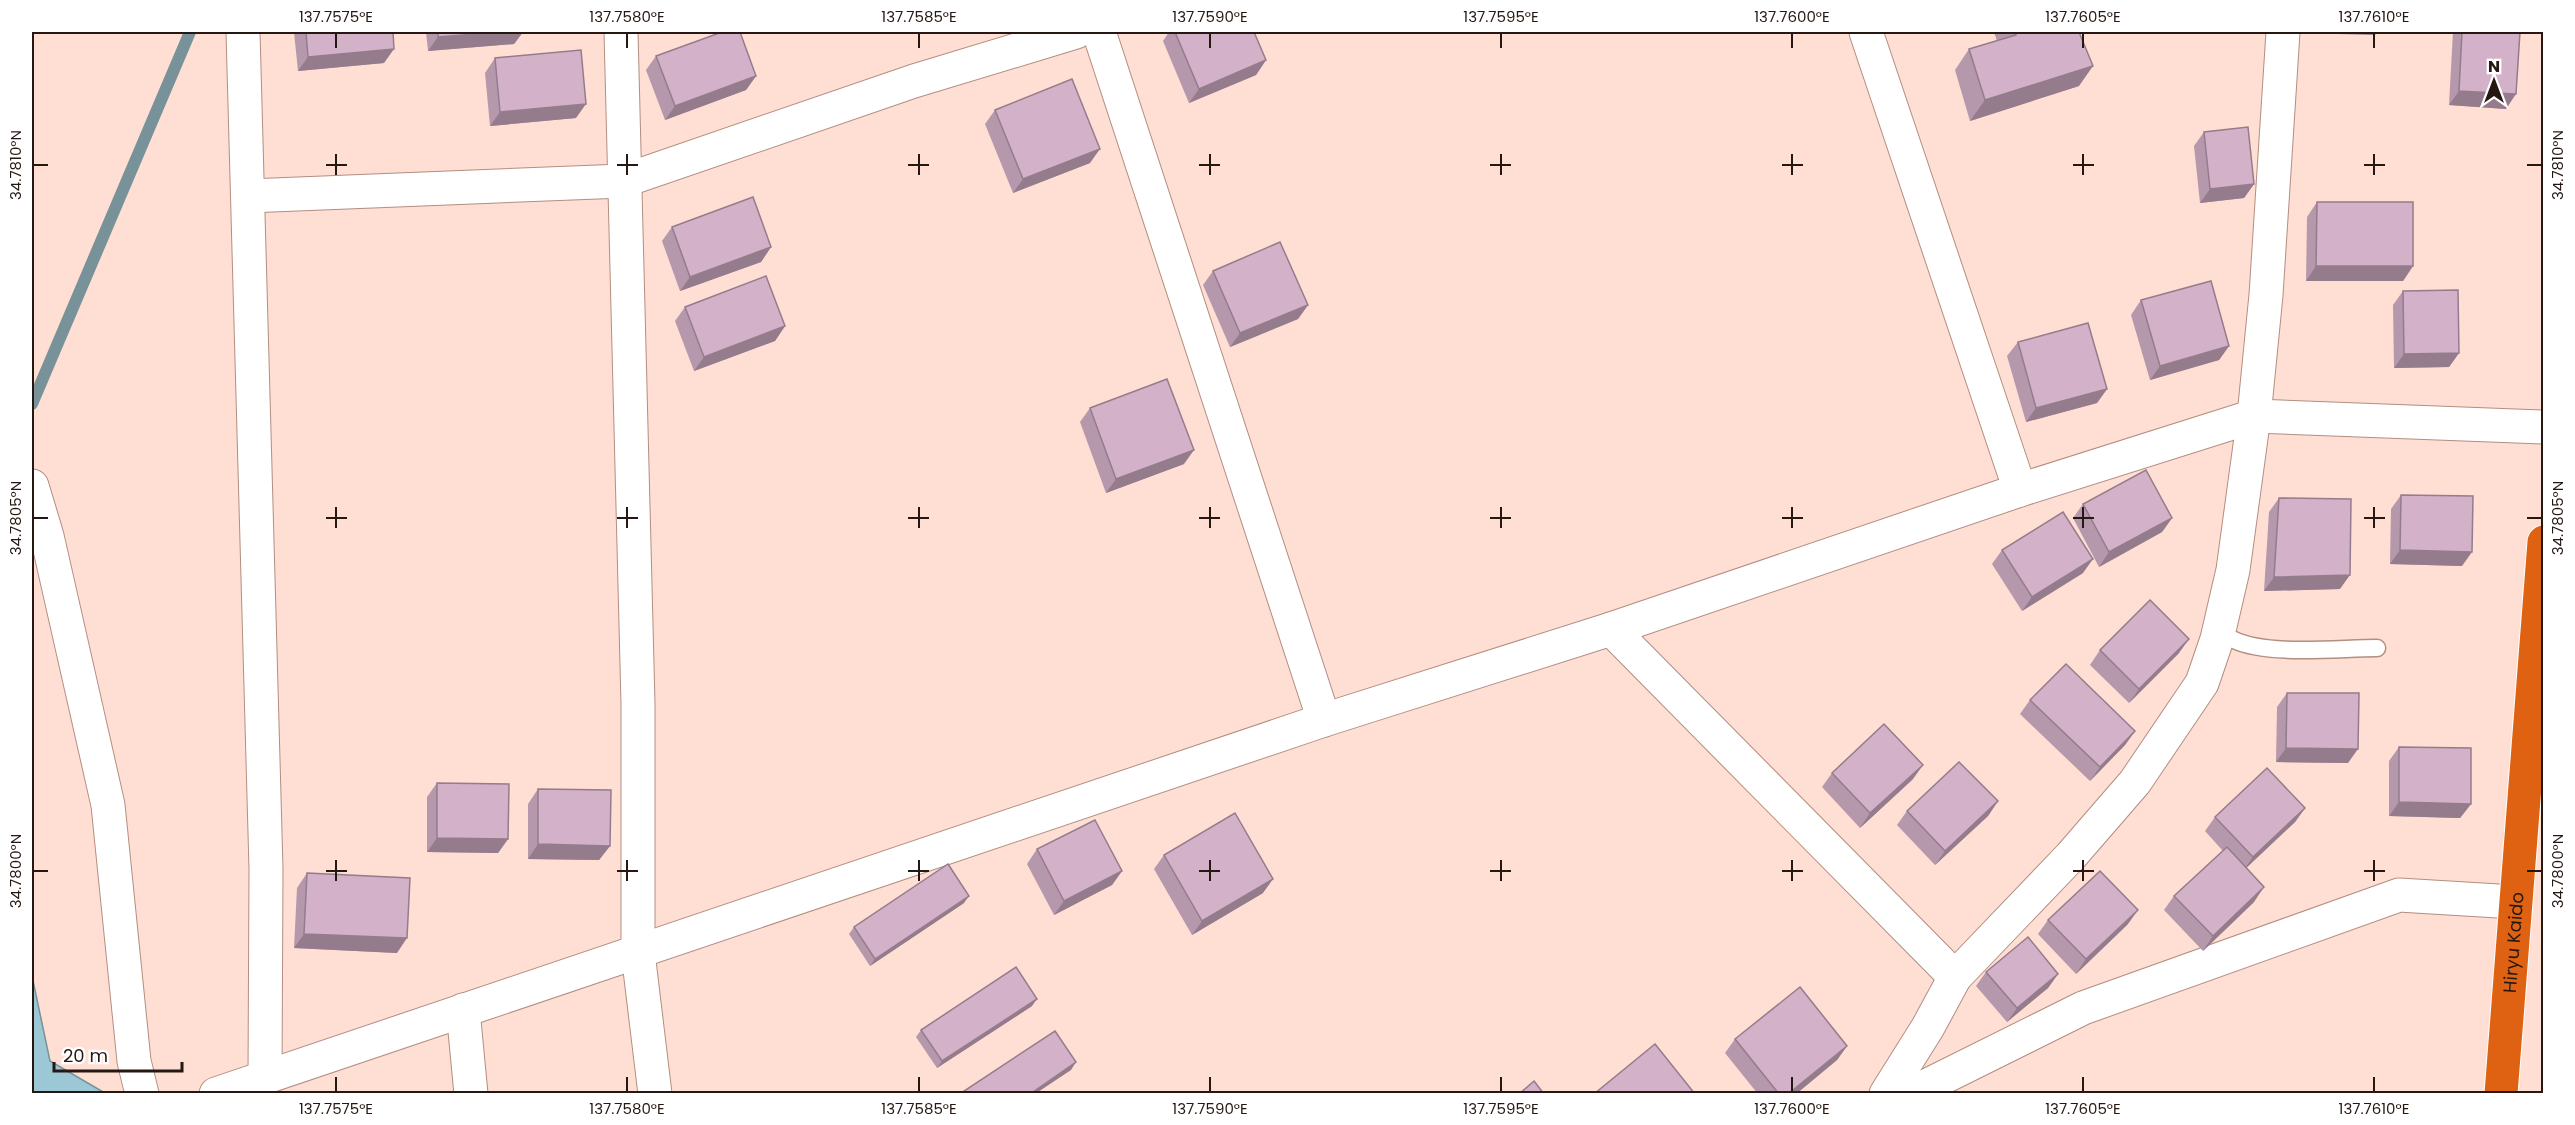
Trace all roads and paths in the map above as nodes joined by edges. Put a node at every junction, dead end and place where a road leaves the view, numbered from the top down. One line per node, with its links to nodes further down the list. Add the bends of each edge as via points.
1 (243, 32): 8 (street)
2 (621, 32): 7 (street)
3 (1076, 32): 7 (street, via 914,81)
4 (1099, 32): 17 (street)
5 (1866, 32): 12 (street)
6 (2283, 32): 9 (street)
7 (623, 180): 8 (street); 19 (street, via 639,704)
8 (248, 196): 22 (street, via 266,869)
9 (2254, 416): 10 (street); 12 (street); 15 (street, via 2233,570)
10 (2544, 427)
11 (32, 486): 24 (street, via 47,536 108,805 134,1061)
12 (2020, 490): 14 (street)
13 (2544, 542): 18 (highway, Hiryu Kaido)
14 (1611, 629): 17 (street); 20 (street)
15 (2219, 629): 16 (lane, via 2250,646); 20 (street, via 2202,683 2135,782 2070,857)
16 (2377, 648)
17 (1324, 720): 19 (street)
18 (2515, 902): 23 (highway, Hiryu Kaido); 29 (street, via 2399,895 2083,1008)
19 (639, 953): 21 (street); 27 (street)
20 (1955, 977): 28 (street)
21 (463, 1011): 22 (street); 26 (street)
22 (265, 1077): 25 (street)
23 (2502, 1088)
24 (142, 1094)
25 (216, 1094)
26 (471, 1094)
27 (655, 1094)
28 (1886, 1094)
29 (1910, 1094)

